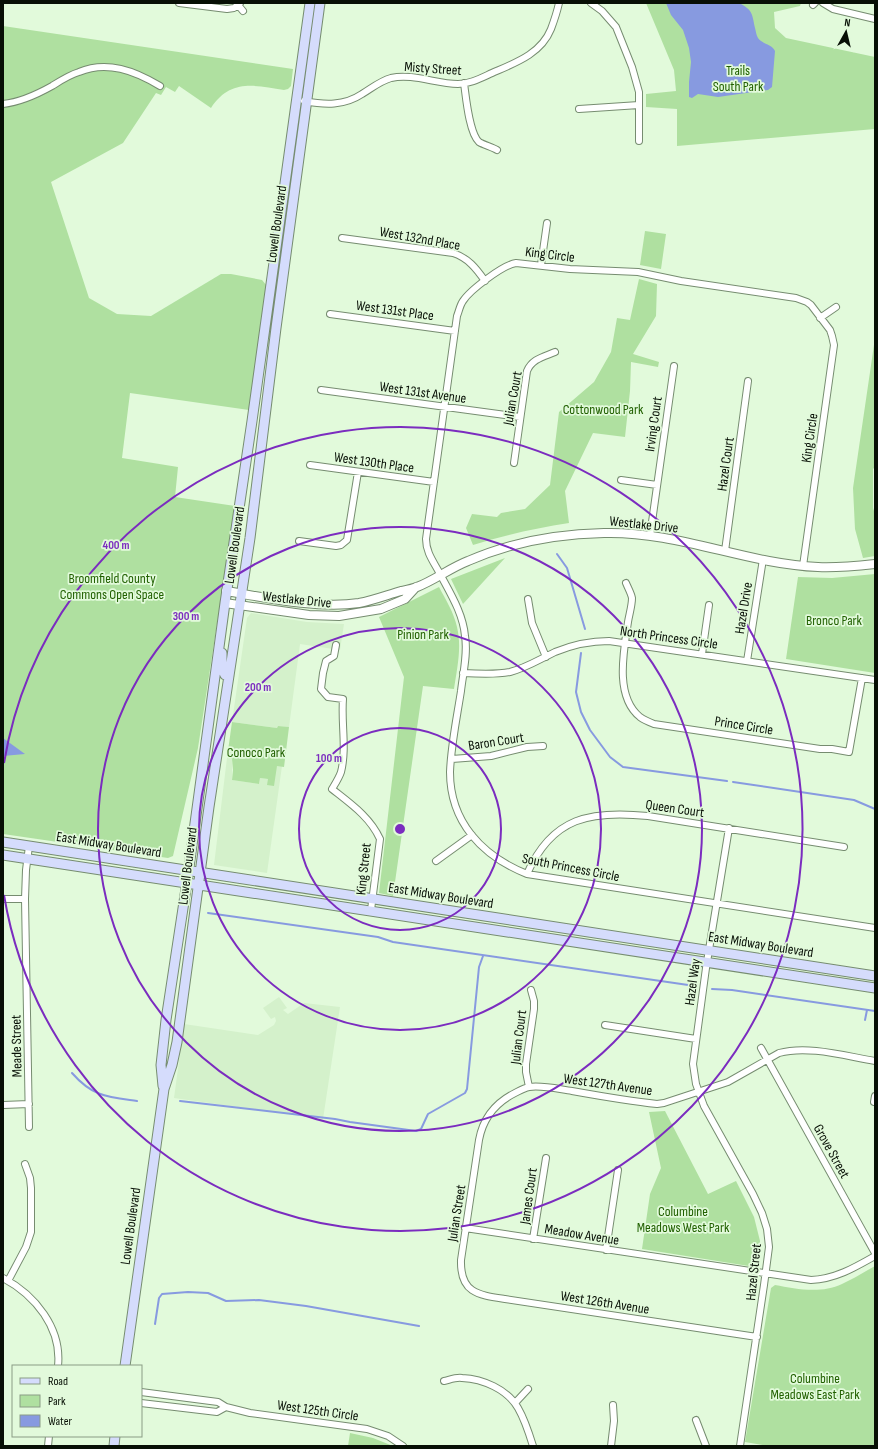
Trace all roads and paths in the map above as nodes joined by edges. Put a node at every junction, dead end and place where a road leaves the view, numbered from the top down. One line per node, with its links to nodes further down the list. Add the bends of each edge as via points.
1 (179, 3): 7 (street, via 221,9 234,8)
2 (310, 3): 12 (main road, Lowell Boulevard)
3 (320, 3): 13 (main road, Lowell Boulevard)
4 (560, 3): 10 (street, Misty Street, via 548,35 534,52 514,64)
5 (591, 3): 15 (street, via 602,10 616,28 637,81)
6 (822, 3): 9 (street, via 833,9)
7 (239, 4): 8 (street)
8 (243, 11)
9 (875, 19)
10 (464, 83): 13 (street, Misty Street, via 400,77 372,86 346,102 322,104); 18 (street, via 470,122 475,135 479,142)
11 (160, 86): 14 (street, via 130,71 115,67 98,67 78,72 28,98)
12 (297, 99): 13 (street, Misty Street); 22 (main road, Lowell Boulevard)
13 (307, 101): 27 (main road, Lowell Boulevard)
14 (3, 104)
15 (639, 105): 16 (street); 17 (street)
16 (579, 109)
17 (640, 141)
18 (497, 150)
19 (547, 223): 21 (street)
20 (342, 238): 23 (street, West 132nd Place, via 453,253 469,261)
21 (541, 265): 23 (street, King Circle, via 511,264); 26 (street, King Circle, via 638,272 796,298 807,302)
22 (272, 278): 27 (main road, via 279,283 275,312); 50 (main road, Lowell Boulevard)
23 (486, 281): 28 (street, King Circle, via 468,294 463,301)
24 (836, 307): 26 (street)
25 (330, 314): 28 (street, West 131st Place)
26 (820, 318): 46 (street, King Circle, via 830,330 834,345)
27 (276, 328): 51 (main road, Lowell Boulevard)
28 (455, 331): 33 (street, King Circle)
29 (555, 352): 34 (street, Julian Court, via 536,360 529,367)
30 (674, 366): 40 (street, Irving Court)
31 (748, 380): 43 (street, Hazel Court)
32 (321, 390): 33 (street, West 131st Avenue)
33 (444, 407): 34 (street, West 131st Avenue); 39 (street, King Circle)
34 (520, 417): 35 (street, Julian Court)
35 (514, 463)
36 (310, 465): 37 (street, West 130th Place)
37 (358, 472): 39 (street, West 130th Place); 42 (street, via 347,540 341,546)
38 (621, 480): 40 (street)
39 (434, 482): 47 (street, King Circle, via 426,546)
40 (657, 485): 41 (street, Irving Court)
41 (650, 536): 43 (street, Westlake Drive); 47 (street, Westlake Drive, via 607,533 552,537 498,550)
42 (299, 541)
43 (725, 551): 44 (street, Westlake Drive)
44 (763, 559): 46 (street, Westlake Drive); 61 (street, Hazel Drive)
45 (875, 564): 46 (street, Westlake Drive, via 839,568)
46 (803, 566)
47 (440, 574): 49 (street, Westlake Drive); 62 (street, South Princess Circle, via 460,613 464,628 466,654)
48 (626, 583): 57 (street, via 632,597)
49 (417, 587): 51 (street, Westlake Drive, via 376,599 345,604 310,603); 54 (street, Westlake Drive, via 405,599 381,609 339,616 309,615)
50 (226, 591): 51 (street, Westlake Drive); 53 (main road, Lowell Boulevard)
51 (241, 594): 54 (main road, Lowell Boulevard)
52 (528, 598): 60 (street, via 532,623)
53 (225, 603): 54 (street, Westlake Drive); 56 (main road, Lowell Boulevard)
54 (239, 605): 63 (main road, Lowell Boulevard)
55 (709, 605): 59 (street)
56 (221, 631): 63 (main road, via 222,669 225,675); 76 (main road, Lowell Boulevard)
57 (625, 642): 59 (street, North Princess Circle); 60 (street, North Princess Circle, via 585,643); 64 (street, Prince Circle, via 622,671 631,706 640,717 654,724 678,728 849,752)
58 (336, 645): 81 (street, King Street, via 334,656 326,661 321,689 328,697 343,700 343,757 341,773 332,789 367,818 380,839)
59 (702, 654): 61 (street, North Princess Circle)
60 (546, 657): 62 (street, North Princess Circle, via 508,672)
61 (747, 660): 64 (street, North Princess Circle)
62 (463, 673): 67 (street, South Princess Circle)
63 (229, 676): 77 (main road, Lowell Boulevard)
64 (862, 678): 65 (street, North Princess Circle)
65 (875, 680)
66 (543, 746): 67 (street, Baron Court, via 527,747 491,756)
67 (452, 758): 69 (street, South Princess Circle, via 450,771 456,808)
68 (729, 828): 72 (street, Queen Court); 78 (street, Queen Court, via 628,814 593,816 560,829 541,848); 84 (street, Hazel Way)
69 (472, 835): 75 (street); 78 (street, South Princess Circle, via 497,859)
70 (3, 842): 71 (main road, East Midway Boulevard)
71 (30, 846): 74 (street, Meade Street); 76 (main road, East Midway Boulevard)
72 (844, 847)
73 (3, 855): 74 (main road, East Midway Boulevard)
74 (28, 858): 79 (main road, East Midway Boulevard); 83 (street, Meade Street)
75 (436, 861)
76 (188, 870): 77 (main road, East Midway Boulevard); 79 (main road, Lowell Boulevard)
77 (200, 872): 80 (main road, Lowell Boulevard); 81 (main road, East Midway Boulevard)
78 (527, 874): 84 (street, South Princess Circle)
79 (186, 882): 80 (main road, East Midway Boulevard); 89 (main road, Lowell Boulevard)
80 (199, 884): 85 (main road, East Midway Boulevard); 93 (main road, Lowell Boulevard)
81 (372, 898): 85 (street, King Street); 87 (main road, East Midway Boulevard)
82 (3, 899): 83 (street)
83 (25, 900): 104 (street, Meade Street)
84 (717, 904): 86 (street, South Princess Circle); 87 (street, Hazel Way)
85 (371, 910): 88 (main road, East Midway Boulevard)
86 (875, 928)
87 (709, 951): 88 (street, Hazel Way); 90 (main road, East Midway Boulevard)
88 (707, 962): 91 (main road, East Midway Boulevard); 95 (street, Hazel Way)
89 (173, 974): 93 (main road, via 179,980 175,1008); 100 (main road, Lowell Boulevard, via 161,1065)
90 (875, 976)
91 (875, 988)
92 (531, 990): 99 (street, Julian Court, via 534,1009 526,1064)
93 (179, 1025): 100 (main road, Lowell Boulevard, via 172,1065)
94 (605, 1025): 95 (street)
95 (696, 1039): 101 (street, Hazel Way, via 693,1064)
96 (761, 1048): 97 (street)
97 (767, 1060): 98 (street, West 127th Avenue, via 779,1053 801,1049); 101 (street, West 127th Avenue, via 728,1082); 114 (street, Grove Street)
98 (875, 1061)
99 (529, 1087): 101 (street, West 127th Avenue, via 657,1104); 107 (street, West 127th Avenue, via 494,1106 480,1132)
100 (164, 1089): 121 (main road, Lowell Boulevard)
101 (699, 1092): 117 (street, Hazel Street, via 704,1106 753,1194 768,1229)
102 (875, 1096): 103 (street)
103 (874, 1102)
104 (29, 1104): 105 (street); 106 (street, Meade Street)
105 (3, 1105)
106 (29, 1127)
107 (476, 1156): 111 (street, Julian Street)
108 (546, 1158): 112 (street, James Court)
109 (25, 1164): 118 (street, via 31,1188 31,1232 26,1247)
110 (618, 1170): 113 (street)
111 (465, 1228): 112 (street, Meadow Avenue); 116 (street, Julian Street)
112 (534, 1239): 113 (street, Meadow Avenue)
113 (606, 1250): 117 (street, Meadow Avenue)
114 (875, 1253)
115 (875, 1256): 117 (street, Meadow Avenue, via 837,1276 821,1280)
116 (462, 1274): 119 (street, West 126th Avenue, via 464,1282 479,1295)
117 (766, 1274): 119 (street, Hazel Street)
118 (6, 1279): 120 (street, via 25,1292 45,1315 56,1342)
119 (757, 1337): 134 (street, Hazel Street)
120 (58, 1365)
121 (125, 1365)
122 (444, 1381): 126 (street, via 461,1378 486,1383 503,1392)
123 (528, 1389): 126 (street)
124 (142, 1392): 128 (street, West 125th Circle, via 218,1402)
125 (142, 1403): 128 (street, West 125th Circle, via 217,1412)
126 (515, 1403): 131 (street)
127 (613, 1405): 132 (street)
128 (226, 1407): 130 (street, West 125th Circle, via 250,1413 368,1429 388,1436)
129 (696, 1420): 133 (street)
130 (403, 1446)
131 (533, 1446)
132 (611, 1446)
133 (706, 1446)
134 (740, 1446)

